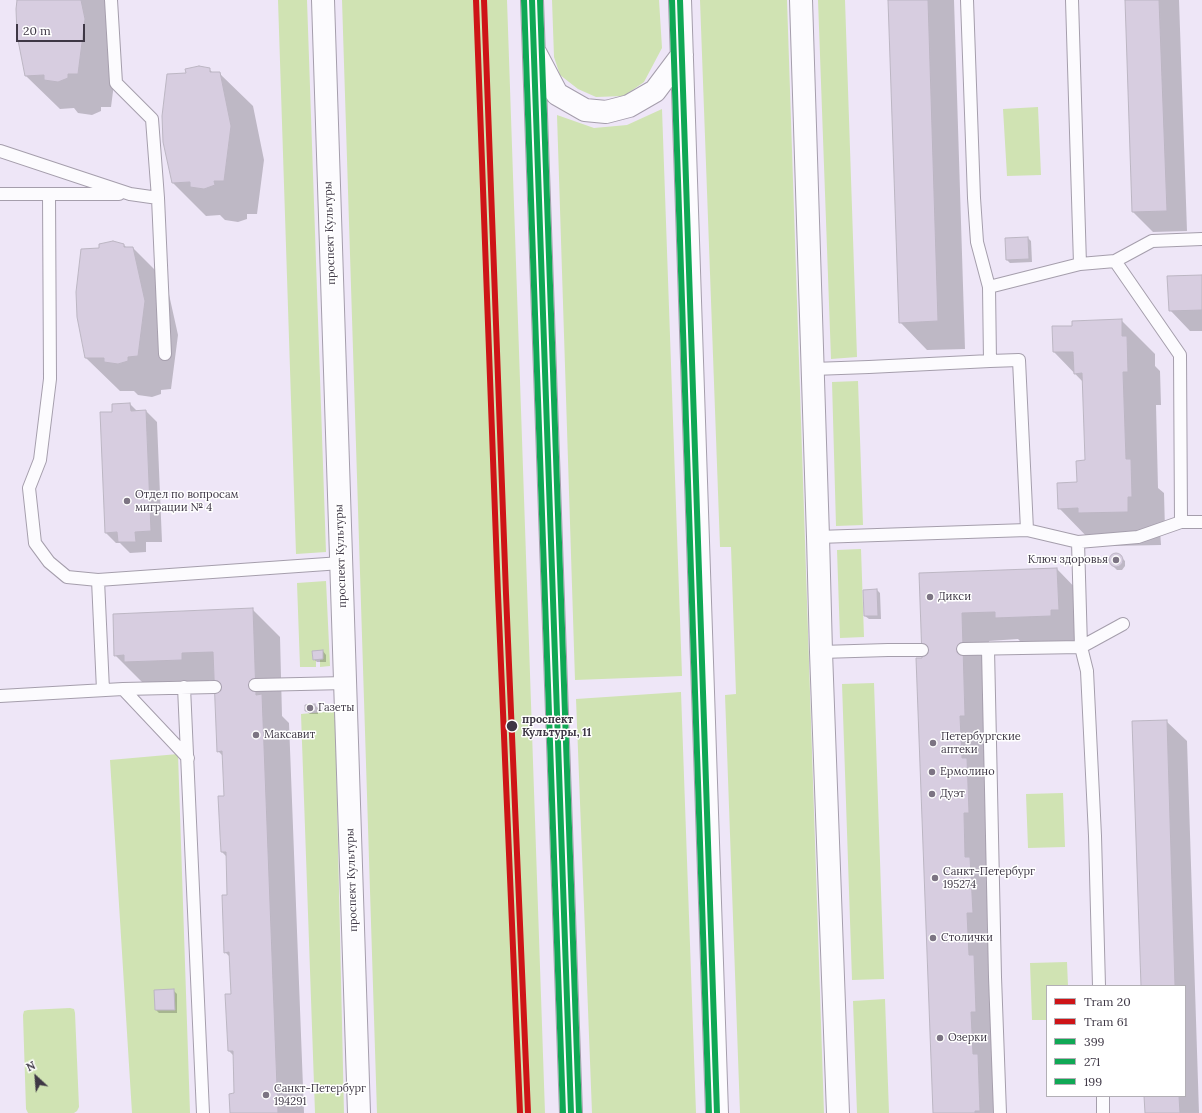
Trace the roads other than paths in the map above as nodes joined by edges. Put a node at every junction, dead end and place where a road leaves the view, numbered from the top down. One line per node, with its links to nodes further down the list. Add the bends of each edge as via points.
1 (111, 0): 14 (lane, via 116,83 152,119)
2 (322, 0): 27 (main road, проспект Культуры)
3 (532, 0): 8 (main road)
4 (680, 0): 9 (main road)
5 (801, 0): 21 (main road)
6 (967, 0): 18 (lane, via 975,212 978,242)
7 (1072, 0): 17 (lane)
8 (534, 50): 9 (main road, via 557,94 584,110 606,112 629,106 655,90); 47 (main road)
9 (682, 55): 48 (main road)
10 (0, 151): 13 (lane)
11 (0, 194): 12 (lane)
12 (49, 194): 13 (lane); 28 (lane, via 50,379 40,460 29,488 35,543 66,577)
13 (130, 194): 14 (lane)
14 (158, 198): 19 (lane)
15 (1202, 239): 16 (lane, via 1152,241)
16 (1115, 261): 17 (lane); 22 (lane, via 1180,355)
17 (1080, 264): 18 (lane)
18 (989, 287): 20 (lane)
19 (165, 354)
20 (990, 361): 21 (lane); 24 (lane, via 1019,360)
21 (813, 369): 25 (main road)
22 (1181, 522): 23 (lane); 26 (lane, via 1138,537)
23 (1202, 522)
24 (1027, 530): 25 (lane); 26 (lane)
25 (818, 538): 34 (main road)
26 (1078, 542): 30 (lane)
27 (341, 562): 28 (lane); 35 (main road, проспект Культуры)
28 (98, 580): 40 (lane)
29 (1123, 624): 30 (lane)
30 (1081, 647): 32 (lane); 43 (lane, via 1087,671)
31 (963, 649): 32 (lane)
32 (988, 649): 50 (lane)
33 (922, 650): 34 (lane)
34 (821, 652): 49 (main road)
35 (346, 683): 36 (lane); 46 (main road, проспект Культуры)
36 (255, 685)
37 (184, 687): 38 (lane); 39 (lane); 42 (lane)
38 (215, 687)
39 (123, 689): 40 (lane); 42 (lane)
40 (102, 690): 41 (lane)
41 (0, 696)
42 (188, 758): 45 (lane)
43 (1099, 985)
44 (1103, 1097): 51 (lane)
45 (203, 1113)
46 (360, 1113)
47 (571, 1113)
48 (717, 1113)
49 (838, 1113)
50 (1000, 1113)
51 (1103, 1113)

